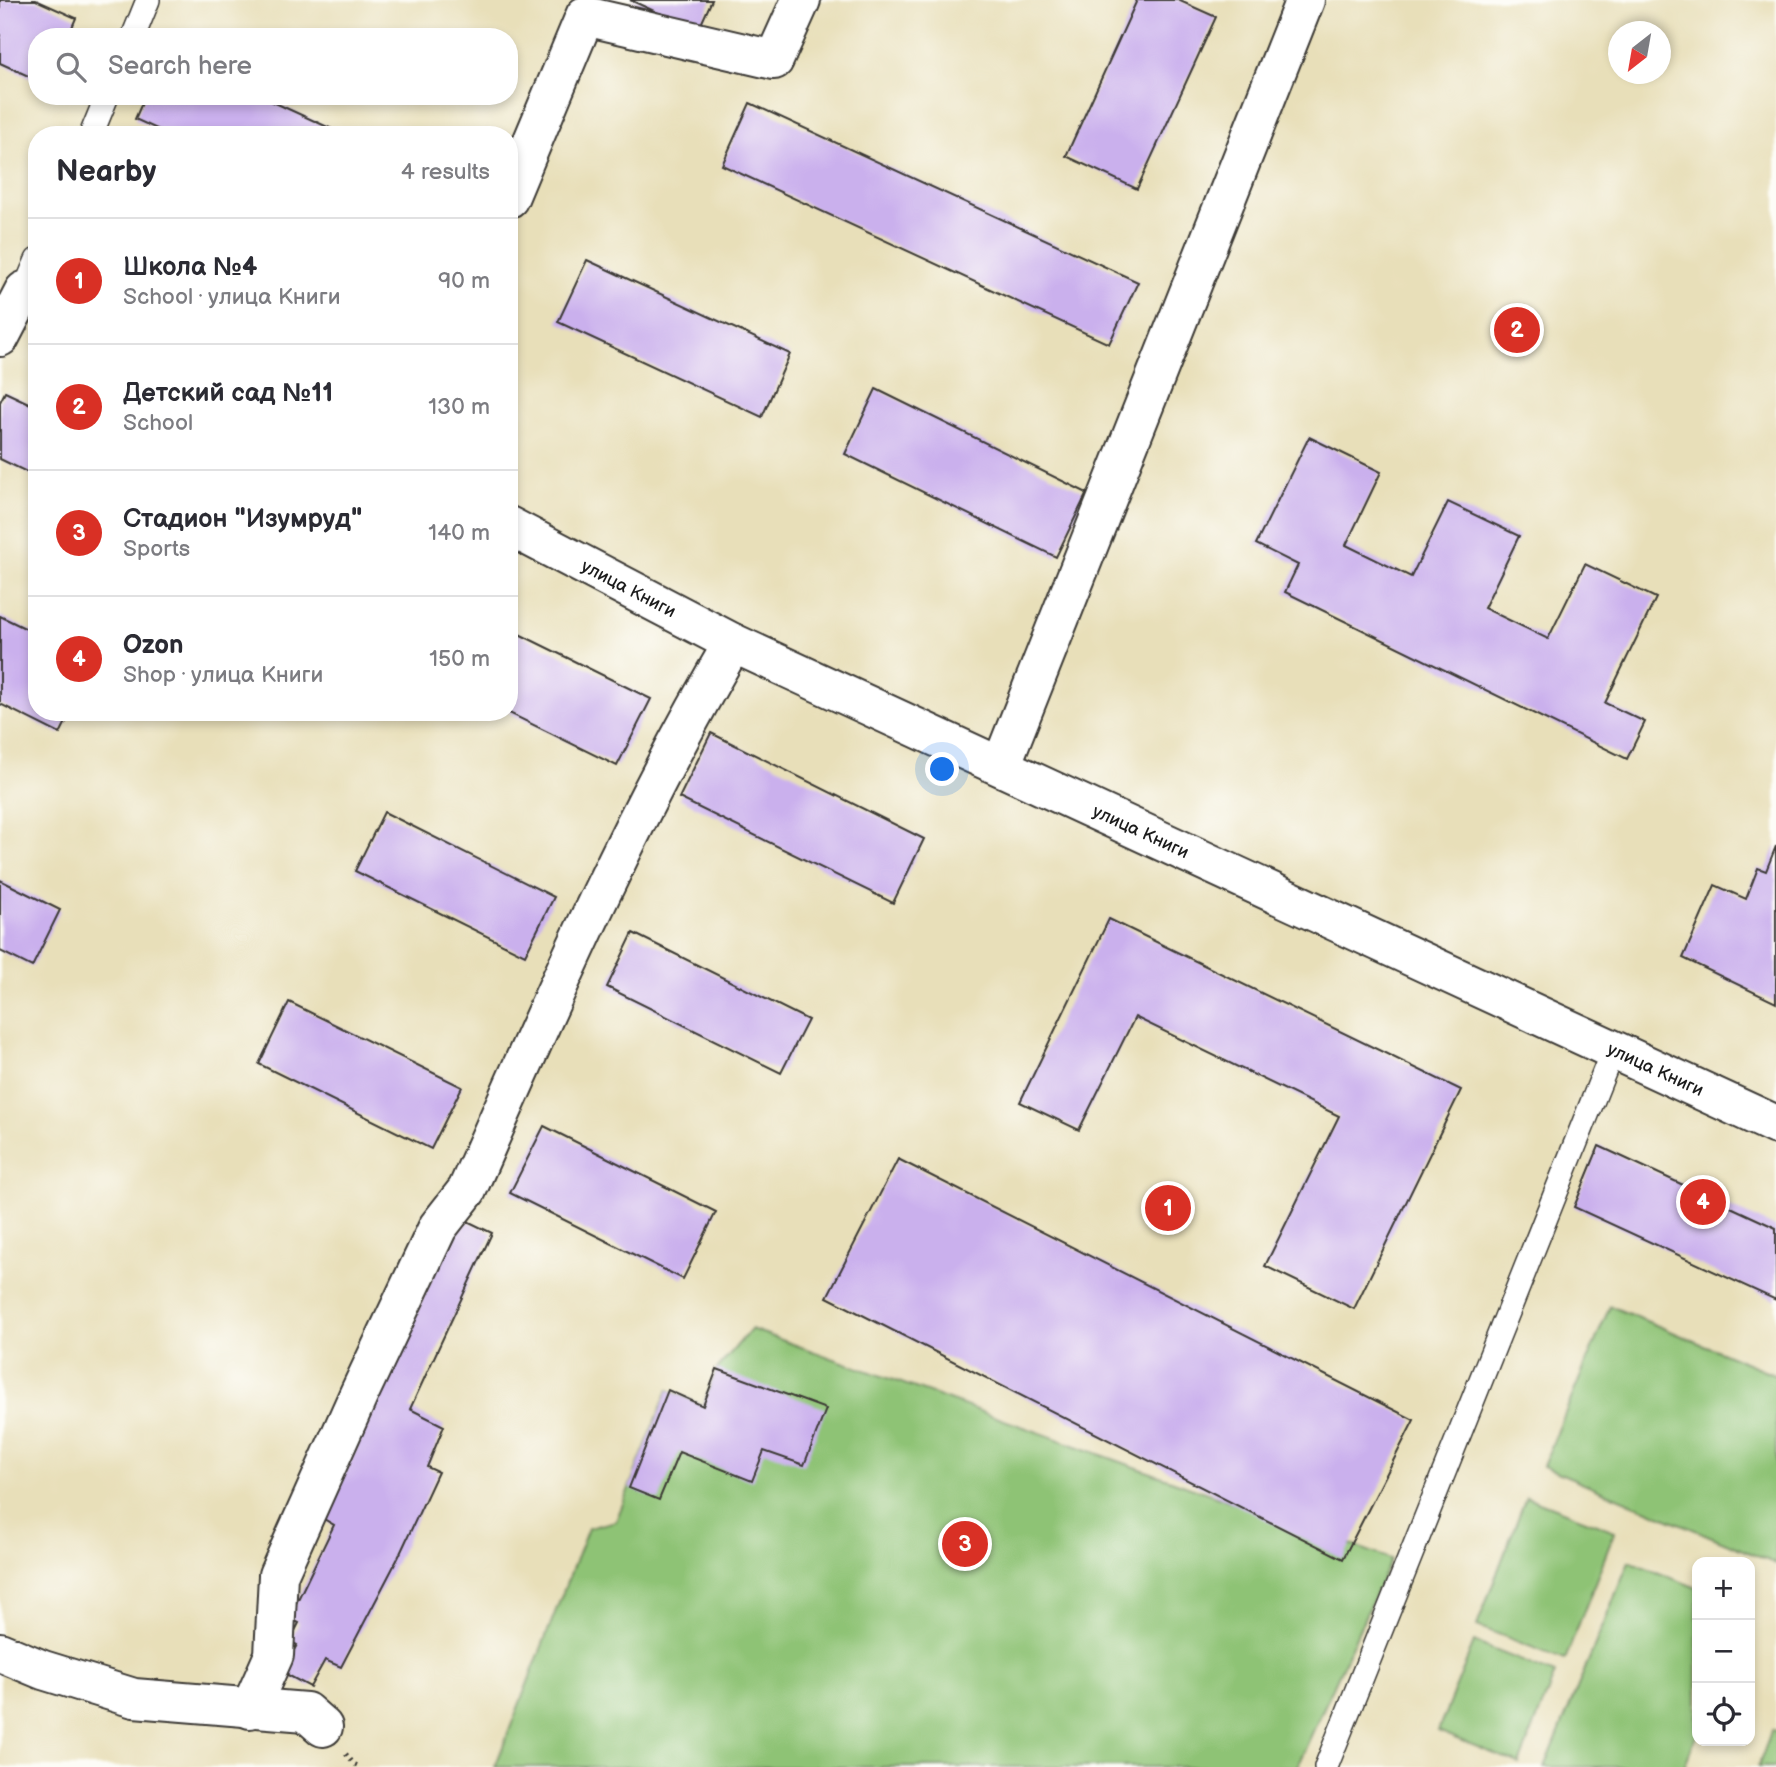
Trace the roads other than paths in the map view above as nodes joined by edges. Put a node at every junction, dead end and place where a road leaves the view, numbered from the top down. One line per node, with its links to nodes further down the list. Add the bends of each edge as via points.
1 (148, 0): 4 (lane)
2 (801, 0): 7 (street, via 774,60 586,16)
3 (1306, 0): 12 (street)
4 (136, 28)
5 (103, 105): 6 (lane)
6 (94, 126)
7 (518, 177)
8 (24, 282): 9 (street)
9 (0, 337)
10 (518, 531): 11 (street, улица Книги)
11 (733, 643): 12 (street, улица Книги); 16 (street, via 684,726 617,861 467,1190 438,1227 359,1394 278,1576 274,1655)
12 (1001, 766): 13 (street, улица Книги)
13 (1613, 1050): 14 (street, улица Книги); 18 (lane)
14 (1776, 1125)
15 (0, 1653): 16 (street, via 134,1698)
16 (250, 1709): 17 (street, via 306,1712)
17 (323, 1727)
18 (1326, 1767)

